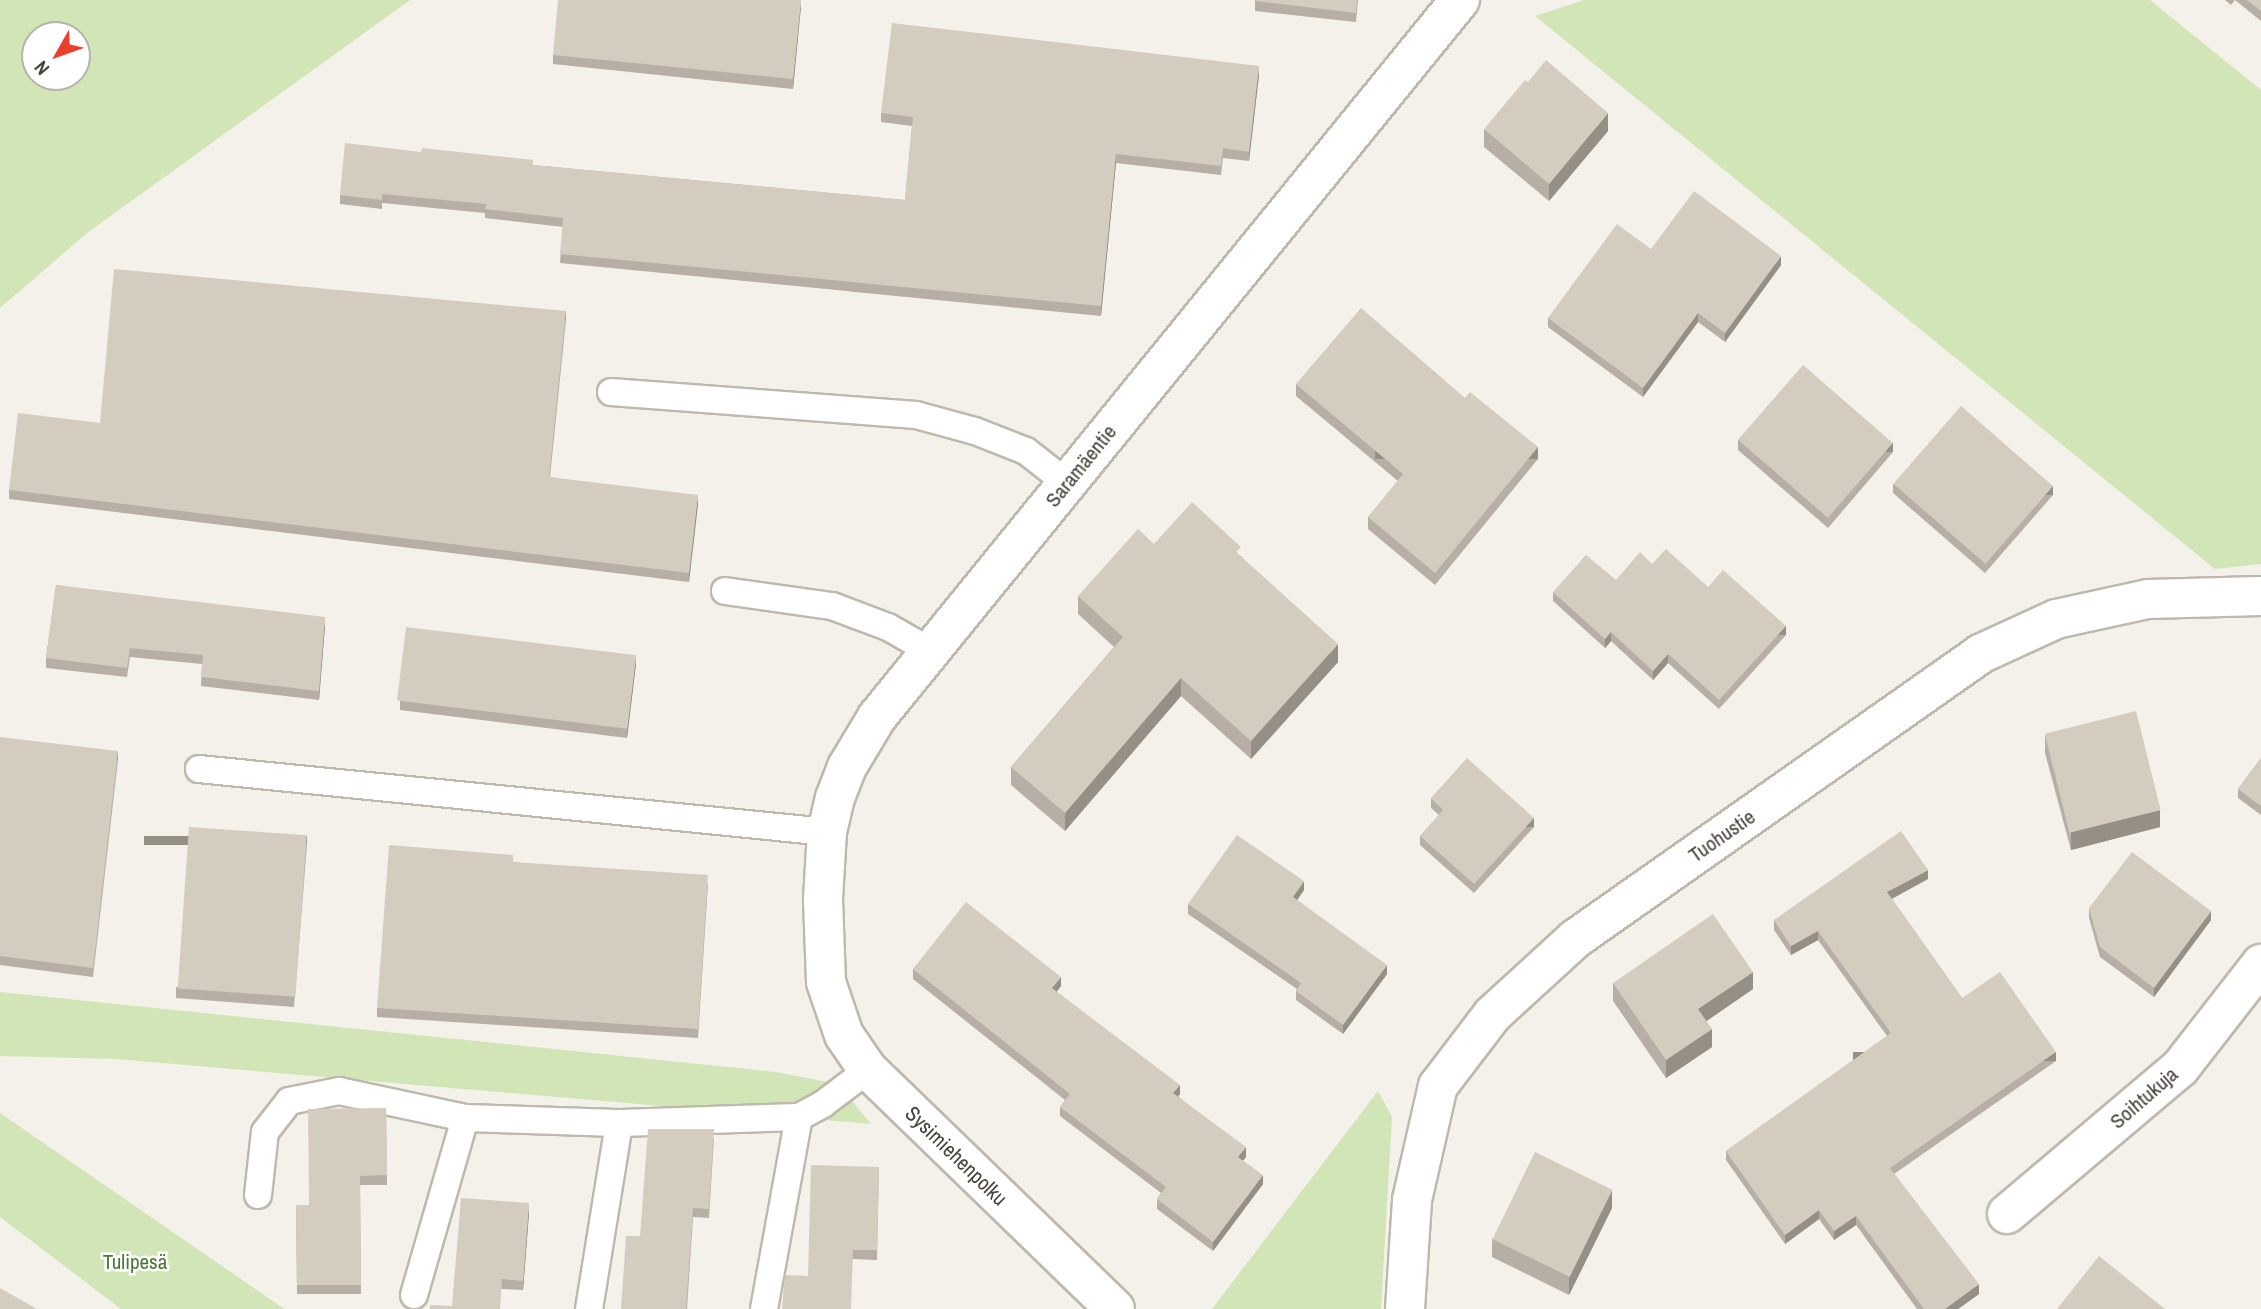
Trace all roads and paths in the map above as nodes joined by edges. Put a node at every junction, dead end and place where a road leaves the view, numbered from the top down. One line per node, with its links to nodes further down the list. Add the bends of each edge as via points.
1 (1460, 0): 3 (street, Saramäentie)
2 (611, 392): 3 (lane, via 916,415 975,431 1026,452)
3 (1067, 483): 6 (street, Saramäentie)
4 (725, 591): 6 (lane, via 832,606 888,627)
5 (2261, 596): 21 (street, Tuohustie, via 2148,599 2056,619 1980,654 1575,939 1492,1015 1438,1086 1412,1200)
6 (930, 651): 8 (street, Saramäentie, via 877,717 847,767)
7 (199, 769): 8 (lane)
8 (827, 832): 10 (street, Saramäentie, via 823,899)
9 (2261, 964): 16 (street, Soihtukuja, via 2180,1068)
10 (827, 982): 11 (street, Sysimiehenpolku, via 844,1035)
11 (868, 1070): 12 (lane); 20 (street, Sysimiehenpolku)
12 (799, 1117): 14 (lane); 19 (lane)
13 (465, 1118): 14 (lane); 15 (lane, via 339,1091 289,1101 265,1132); 17 (lane)
14 (619, 1123): 18 (lane)
15 (258, 1195)
16 (2007, 1214)
17 (414, 1295)
18 (589, 1309)
19 (764, 1309)
20 (1115, 1309)
21 (1405, 1309)

